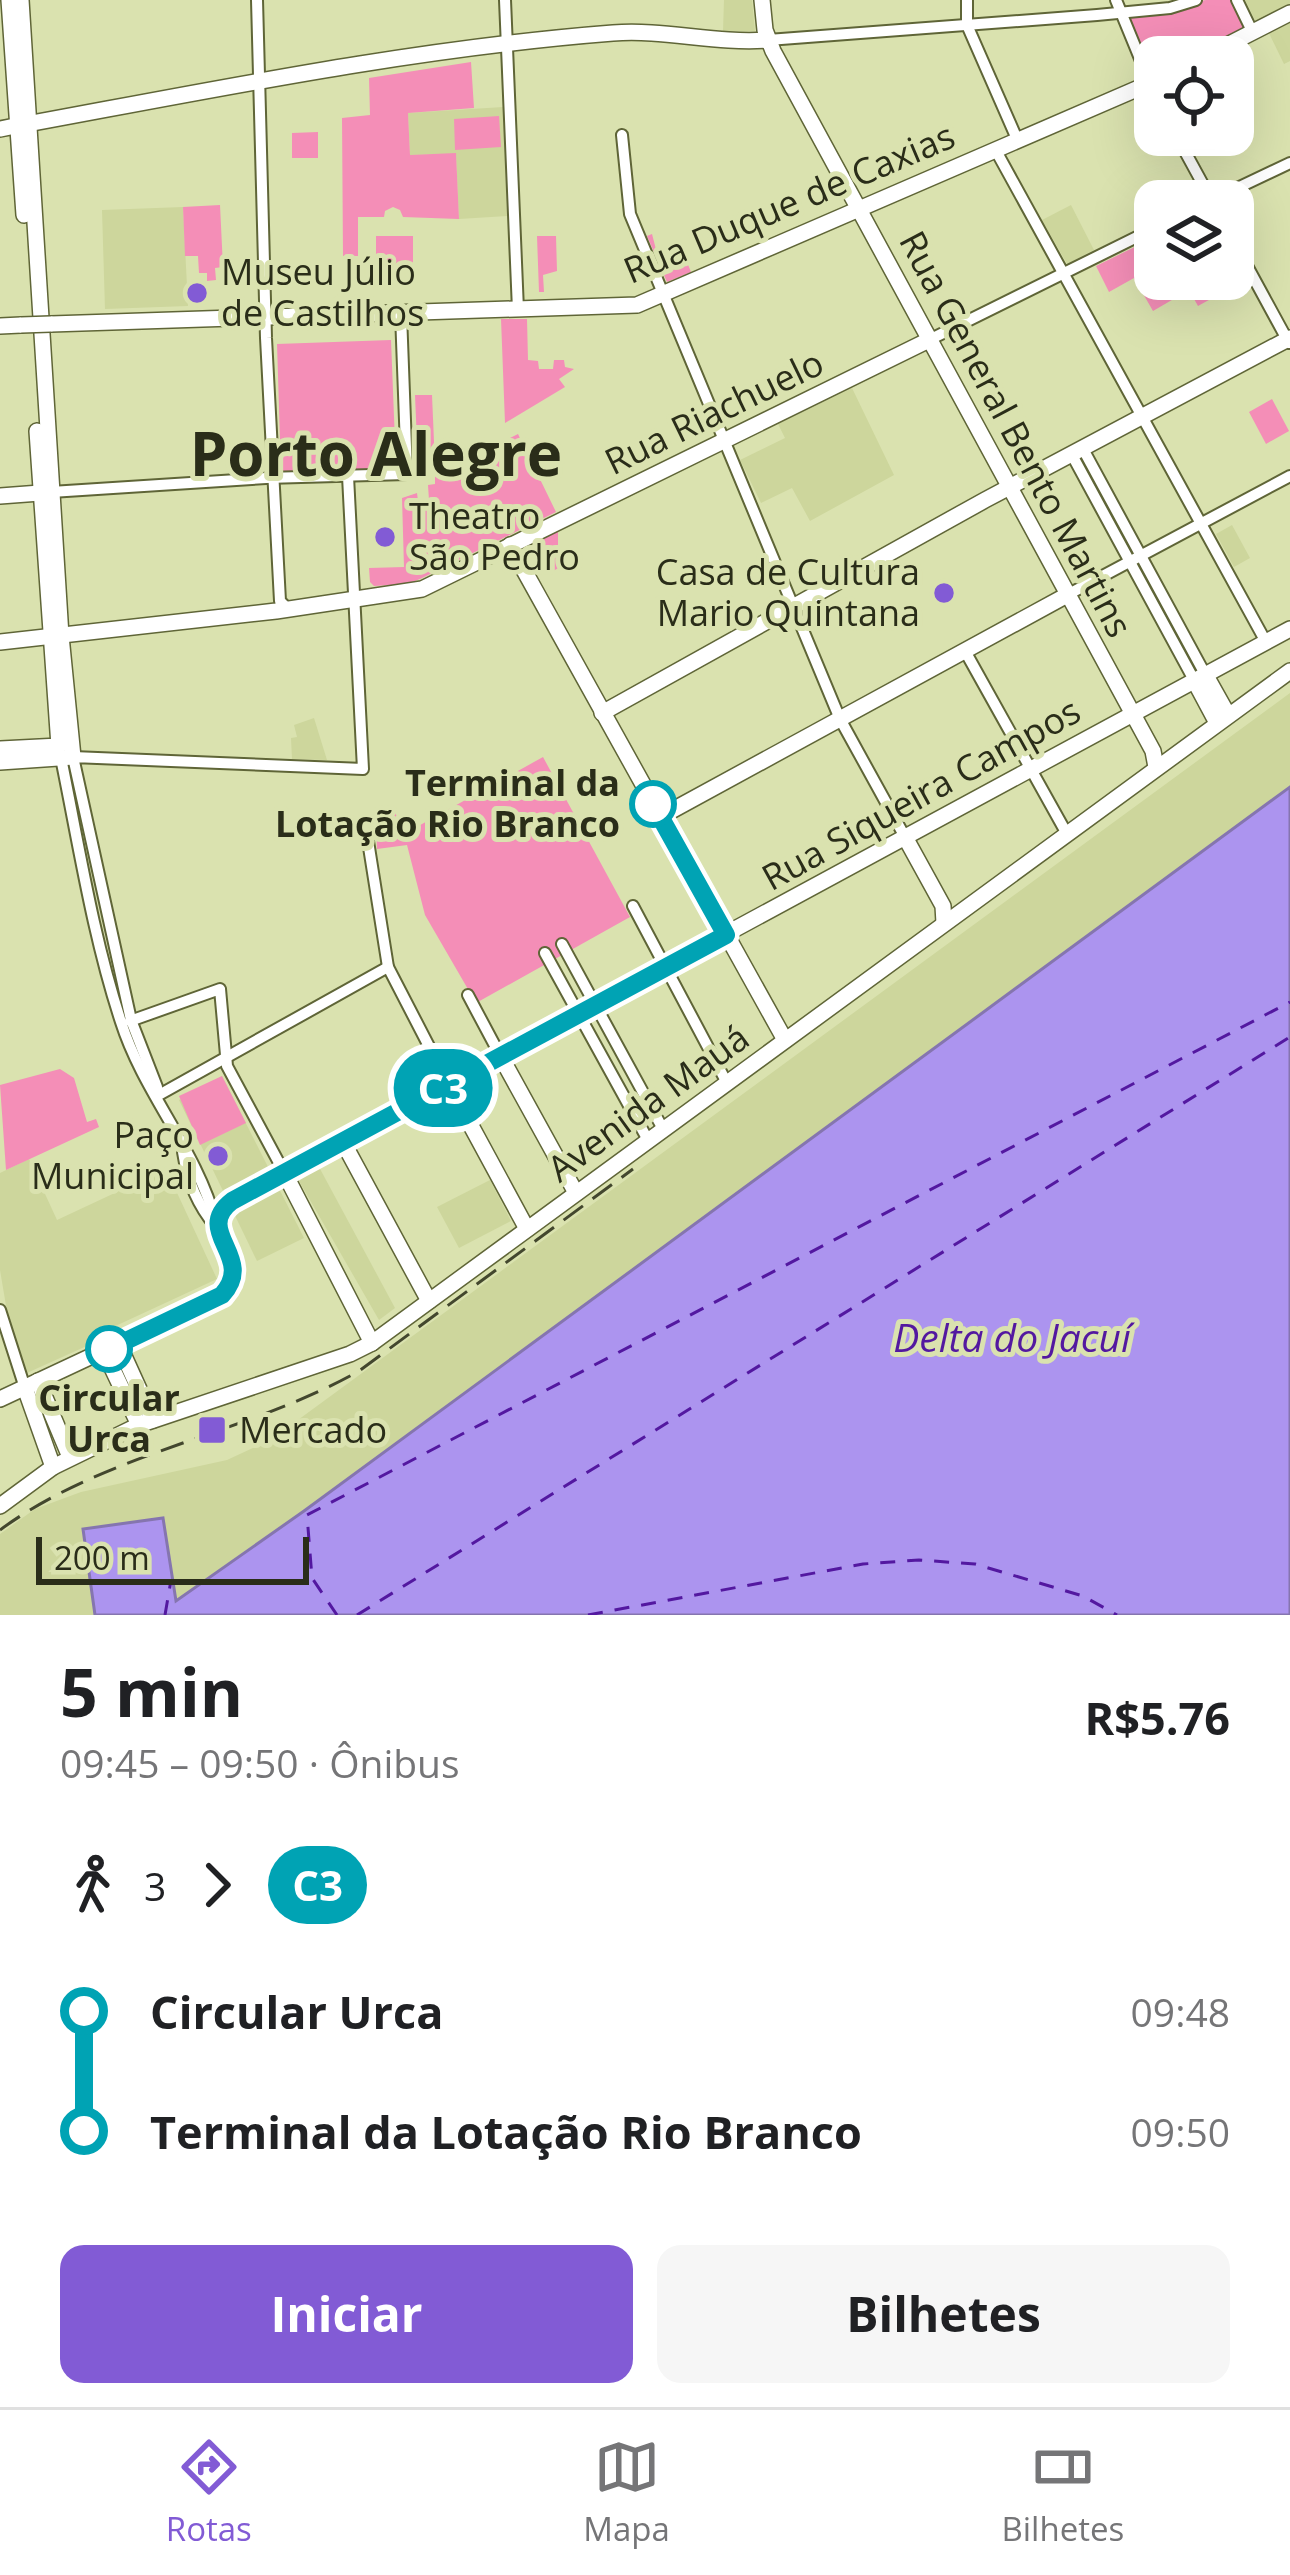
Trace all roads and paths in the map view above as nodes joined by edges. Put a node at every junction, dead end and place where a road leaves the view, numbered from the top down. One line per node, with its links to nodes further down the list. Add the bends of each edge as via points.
1 (9, 0): 19 (street)
2 (21, 0): 19 (street)
3 (257, 0): 17 (street)
4 (505, 0): 15 (street)
5 (762, 0): 14 (street, Rua General Bento Martins)
6 (967, 0): 11 (street)
7 (1196, 0): 9 (street)
8 (1237, 0): 12 (street)
9 (1118, 6): 11 (street); 16 (street)
10 (1290, 14): 12 (street)
11 (967, 25): 14 (street); 22 (street)
12 (1253, 33): 13 (street)
13 (1247, 36)
14 (768, 40): 15 (street, via 644,31); 26 (street, Rua General Bento Martins)
15 (507, 43): 17 (street); 31 (street)
16 (1134, 43)
17 (260, 84): 19 (street); 33 (street)
18 (1134, 94): 22 (street, Rua Duque de Caxias)
19 (24, 125): 20 (street); 44 (street)
20 (0, 129)
21 (622, 135): 30 (street, via 630,214)
22 (1017, 139): 23 (street, Rua Duque de Caxias)
23 (994, 149): 26 (street, Rua Duque de Caxias); 28 (street)
24 (1290, 163): 25 (street)
25 (1254, 180)
26 (859, 206): 30 (street, Rua Duque de Caxias); 35 (street, Rua General Bento Martins)
27 (1134, 238): 28 (street, Rua Riachuelo)
28 (1061, 274): 35 (street, Rua Riachuelo); 37 (street)
29 (1254, 278): 36 (street)
30 (664, 294): 31 (street, Rua Duque de Caxias, via 621,307); 38 (street)
31 (518, 310): 32 (street, Rua Duque de Caxias)
32 (401, 314): 33 (street, Rua Duque de Caxias); 40 (street, via 407,474)
33 (265, 319): 34 (street, Rua Duque de Caxias, bridge); 42 (street)
34 (0, 326)
35 (931, 339): 38 (street, Rua Riachuelo); 43 (street, Rua General Bento Martins)
36 (1289, 341): 37 (street)
37 (1142, 417): 39 (street); 46 (street)
38 (725, 440): 47 (street, Rua Riachuelo); 52 (street)
39 (1078, 452): 43 (street); 48 (street)
40 (348, 476): 42 (street); 50 (street)
41 (1290, 476): 46 (street)
42 (273, 478): 44 (street); 51 (street, via 280,601)
43 (1011, 489): 49 (street, Rua General Bento Martins); 52 (street)
44 (46, 493): 45 (street); 54 (street)
45 (0, 496)
46 (1201, 523): 48 (street); 56 (street)
47 (510, 545): 50 (street, Rua Riachuelo, via 422,589); 60 (street)
48 (1135, 559): 49 (street); 59 (street)
49 (1069, 594): 57 (street); 61 (street, Rua General Bento Martins)
50 (352, 601): 51 (street, Rua Riachuelo); 65 (street, via 363,770)
51 (288, 609): 54 (street, Rua Riachuelo)
52 (793, 609): 60 (street); 62 (street)
53 (1290, 628): 56 (street, Rua Siqueira Campos)
54 (55, 637): 55 (street, Rua Riachuelo); 65 (street)
55 (0, 642)
56 (1266, 642): 59 (street, Rua Siqueira Campos)
57 (965, 651): 62 (street); 68 (street)
58 (1290, 670): 63 (street, Avenida Mauá)
59 (1199, 677): 61 (street, Rua Siqueira Campos); 63 (street)
60 (602, 713): 69 (street)
61 (1132, 713): 67 (street, Rua General Bento Martins); 68 (street, Rua Siqueira Campos)
62 (840, 719): 69 (street); 71 (street)
63 (1222, 719): 67 (street, Avenida Mauá)
64 (0, 749): 65 (street)
65 (64, 754): 66 (street); 87 (street)
66 (0, 762)
67 (1156, 767): 70 (street, Avenida Mauá)
68 (1030, 769): 70 (street); 71 (street, Rua Siqueira Campos)
69 (660, 817): 75 (street)
70 (1066, 833): 74 (street, Avenida Mauá)
71 (905, 837): 74 (street, via 943,906); 75 (street, Rua Siqueira Campos)
72 (368, 841): 79 (street)
73 (633, 906): 80 (street)
74 (944, 923): 88 (street, Avenida Mauá)
75 (726, 935): 80 (street, Rua Siqueira Campos); 88 (street)
76 (562, 944): 78 (street)
77 (545, 953): 81 (street)
78 (573, 964): 81 (street); 82 (street)
79 (388, 967): 89 (street); 92 (street)
80 (665, 968): 85 (street, Rua Siqueira Campos); 91 (street)
81 (556, 973): 83 (street)
82 (584, 983): 83 (street); 85 (street)
83 (567, 992): 86 (street)
84 (468, 995): 90 (street)
85 (596, 1006): 86 (street, Rua Siqueira Campos); 94 (street)
86 (579, 1014): 90 (street, Rua Siqueira Campos); 95 (street)
87 (126, 1022): 89 (street, via 220,989); 93 (street)
88 (785, 1040): 91 (street, Avenida Mauá)
89 (227, 1055): 93 (street); 97 (street)
90 (501, 1057): 92 (street, Rua Siqueira Campos); 98 (street)
91 (727, 1082): 94 (street, Avenida Mauá)
92 (449, 1085): 96 (street, Rua Siqueira Campos); 99 (street)
93 (157, 1096): 100 (street, via 196,1166)
94 (663, 1130): 95 (street, Avenida Mauá)
95 (648, 1141): 98 (street, Avenida Mauá)
96 (343, 1142): 97 (street, Rua Siqueira Campos); 101 (street)
97 (285, 1174): 100 (street, Rua Siqueira Campos, via 226,1206); 103 (street)
98 (576, 1193): 99 (street, Avenida Mauá)
99 (527, 1229): 101 (street, Avenida Mauá)
100 (218, 1231): 104 (street, via 234,1266 222,1295)
101 (429, 1301): 103 (street, Avenida Mauá)
102 (0, 1310): 105 (street)
103 (372, 1343): 107 (street, Avenida Mauá)
104 (111, 1348): 105 (street); 107 (street)
105 (31, 1384): 106 (street); 108 (street); 109 (street)
106 (0, 1399)
107 (146, 1422): 108 (street, Avenida Mauá)
108 (70, 1457): 109 (street, Avenida Mauá)
109 (53, 1467): 110 (street, Avenida Mauá)
110 (0, 1506)

